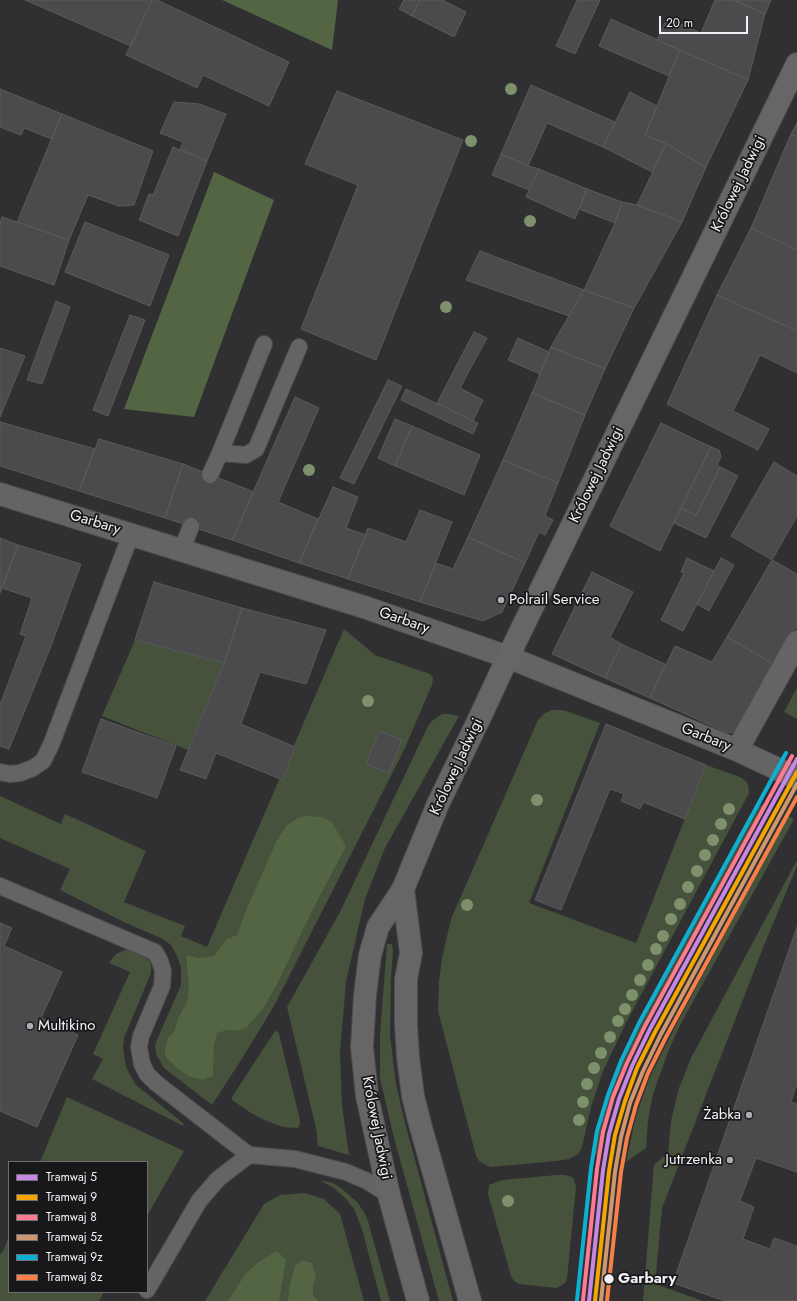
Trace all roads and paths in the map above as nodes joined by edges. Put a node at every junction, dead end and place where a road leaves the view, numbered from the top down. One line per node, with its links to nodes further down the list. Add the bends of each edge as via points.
1 (797, 64): 11 (street, Królowej Jadwigi)
2 (264, 344): 4 (lane)
3 (299, 347): 4 (lane, via 256,450 246,455)
4 (220, 453): 5 (lane)
5 (210, 475)
6 (0, 494): 8 (street, Garbary)
7 (191, 526): 9 (lane)
8 (131, 534): 9 (street, Garbary); 13 (lane, via 43,761 20,773)
9 (182, 550): 11 (street, Garbary, via 364,607)
10 (797, 642): 12 (street)
11 (508, 657): 12 (street, Garbary); 16 (street, Królowej Jadwigi, via 438,804)
12 (737, 750): 14 (street, Garbary)
13 (0, 772)
14 (797, 778)
15 (0, 886): 17 (lane, via 155,952 163,970 162,986 141,1036 139,1047 142,1064 156,1083)
16 (403, 889): 18 (street, Królowej Jadwigi, via 378,927 370,955 362,1047 367,1096); 21 (street, Królowej Jadwigi, via 411,953 406,980 406,1025 413,1096)
17 (249, 1155): 18 (lane, via 295,1159 346,1172); 19 (lane, via 218,1179 199,1201)
18 (389, 1195): 20 (street, Królowej Jadwigi)
19 (148, 1288)
20 (418, 1301)
21 (470, 1301)

